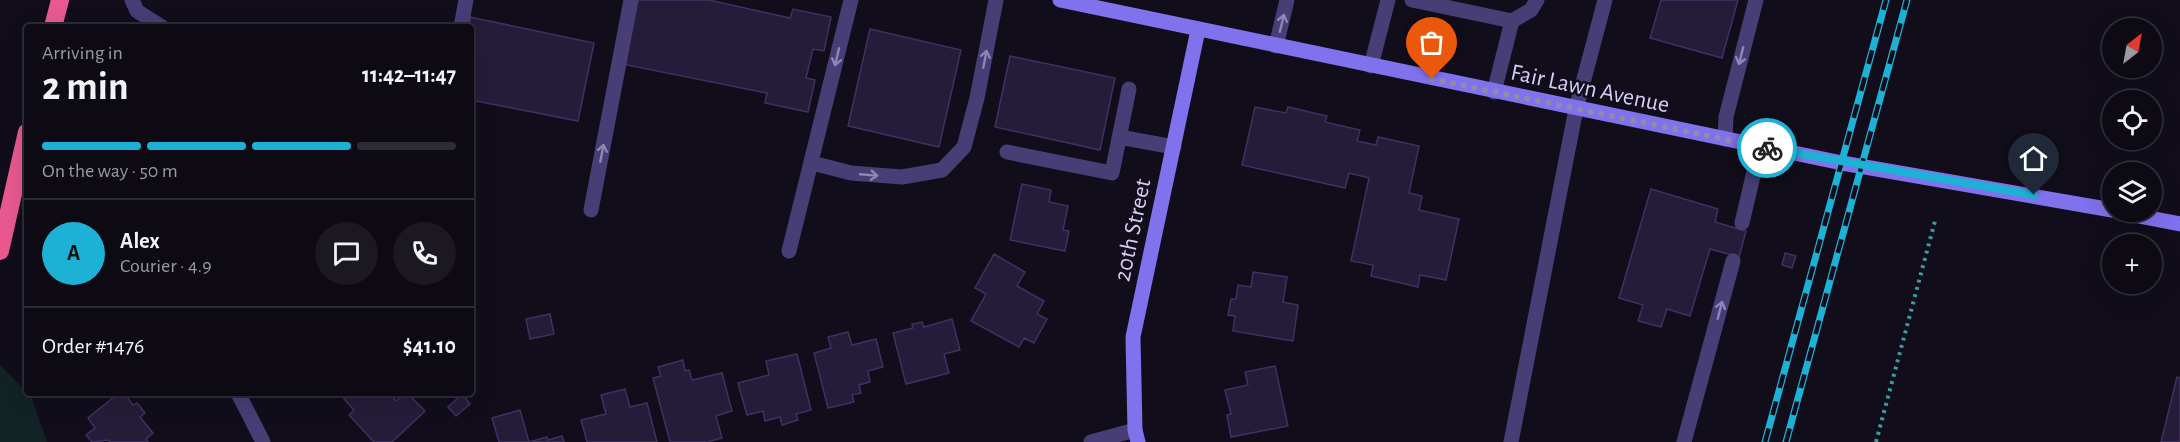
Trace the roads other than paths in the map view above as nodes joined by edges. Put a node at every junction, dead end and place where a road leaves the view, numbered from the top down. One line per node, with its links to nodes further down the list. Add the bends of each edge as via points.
1 (60, 0): 16 (highway)
2 (132, 0): 17 (street, via 137,11)
3 (466, 0): 18 (street)
4 (631, 0): 33 (street, one-way to 4)
5 (851, 0): 31 (street, one-way to 31)
6 (996, 0): 31 (street, one-way to 6, via 851,173 902,177 942,170 964,147)
7 (1060, 0): 14 (main road, Fair Lawn Avenue)
8 (1287, 0): 20 (street, one-way to 8)
9 (1388, 0): 21 (street)
10 (1412, 0): 15 (street)
11 (1537, 0): 15 (street, via 1532,10)
12 (1605, 0): 24 (street)
13 (1756, 0): 26 (street, one-way to 26, via 1726,117)
14 (1079, 2): 19 (main road, Fair Lawn Avenue)
15 (1512, 21): 23 (street)
16 (54, 24)
17 (157, 24)
18 (462, 24)
19 (1198, 30): 20 (main road, Fair Lawn Avenue); 29 (main road, 20th Street)
20 (1276, 46): 21 (main road, Fair Lawn Avenue)
21 (1371, 66): 23 (main road, Fair Lawn Avenue)
22 (1129, 89): 25 (street)
23 (1494, 92): 24 (main road, Fair Lawn Avenue)
24 (1576, 109): 26 (main road, Fair Lawn Avenue); 44 (street)
25 (1119, 137): 29 (street); 30 (street, via 1112,173)
26 (1725, 139): 28 (main road, Fair Lawn Avenue)
27 (24, 145): 37 (highway)
28 (1760, 146): 32 (main road, Fair Lawn Avenue); 35 (street)
29 (1174, 147): 41 (main road, 20th Street, via 1133,337)
30 (1007, 152)
31 (812, 163): 38 (street)
32 (2102, 208)
33 (591, 210)
34 (2162, 221): 36 (main road)
35 (1742, 223)
36 (2180, 224)
37 (0, 251)
38 (789, 252)
39 (1733, 261): 45 (street, one-way to 39)
40 (240, 396): 42 (street)
41 (1136, 436): 43 (street)
42 (263, 442)
43 (1091, 442)
44 (1511, 442)
45 (1684, 442)

